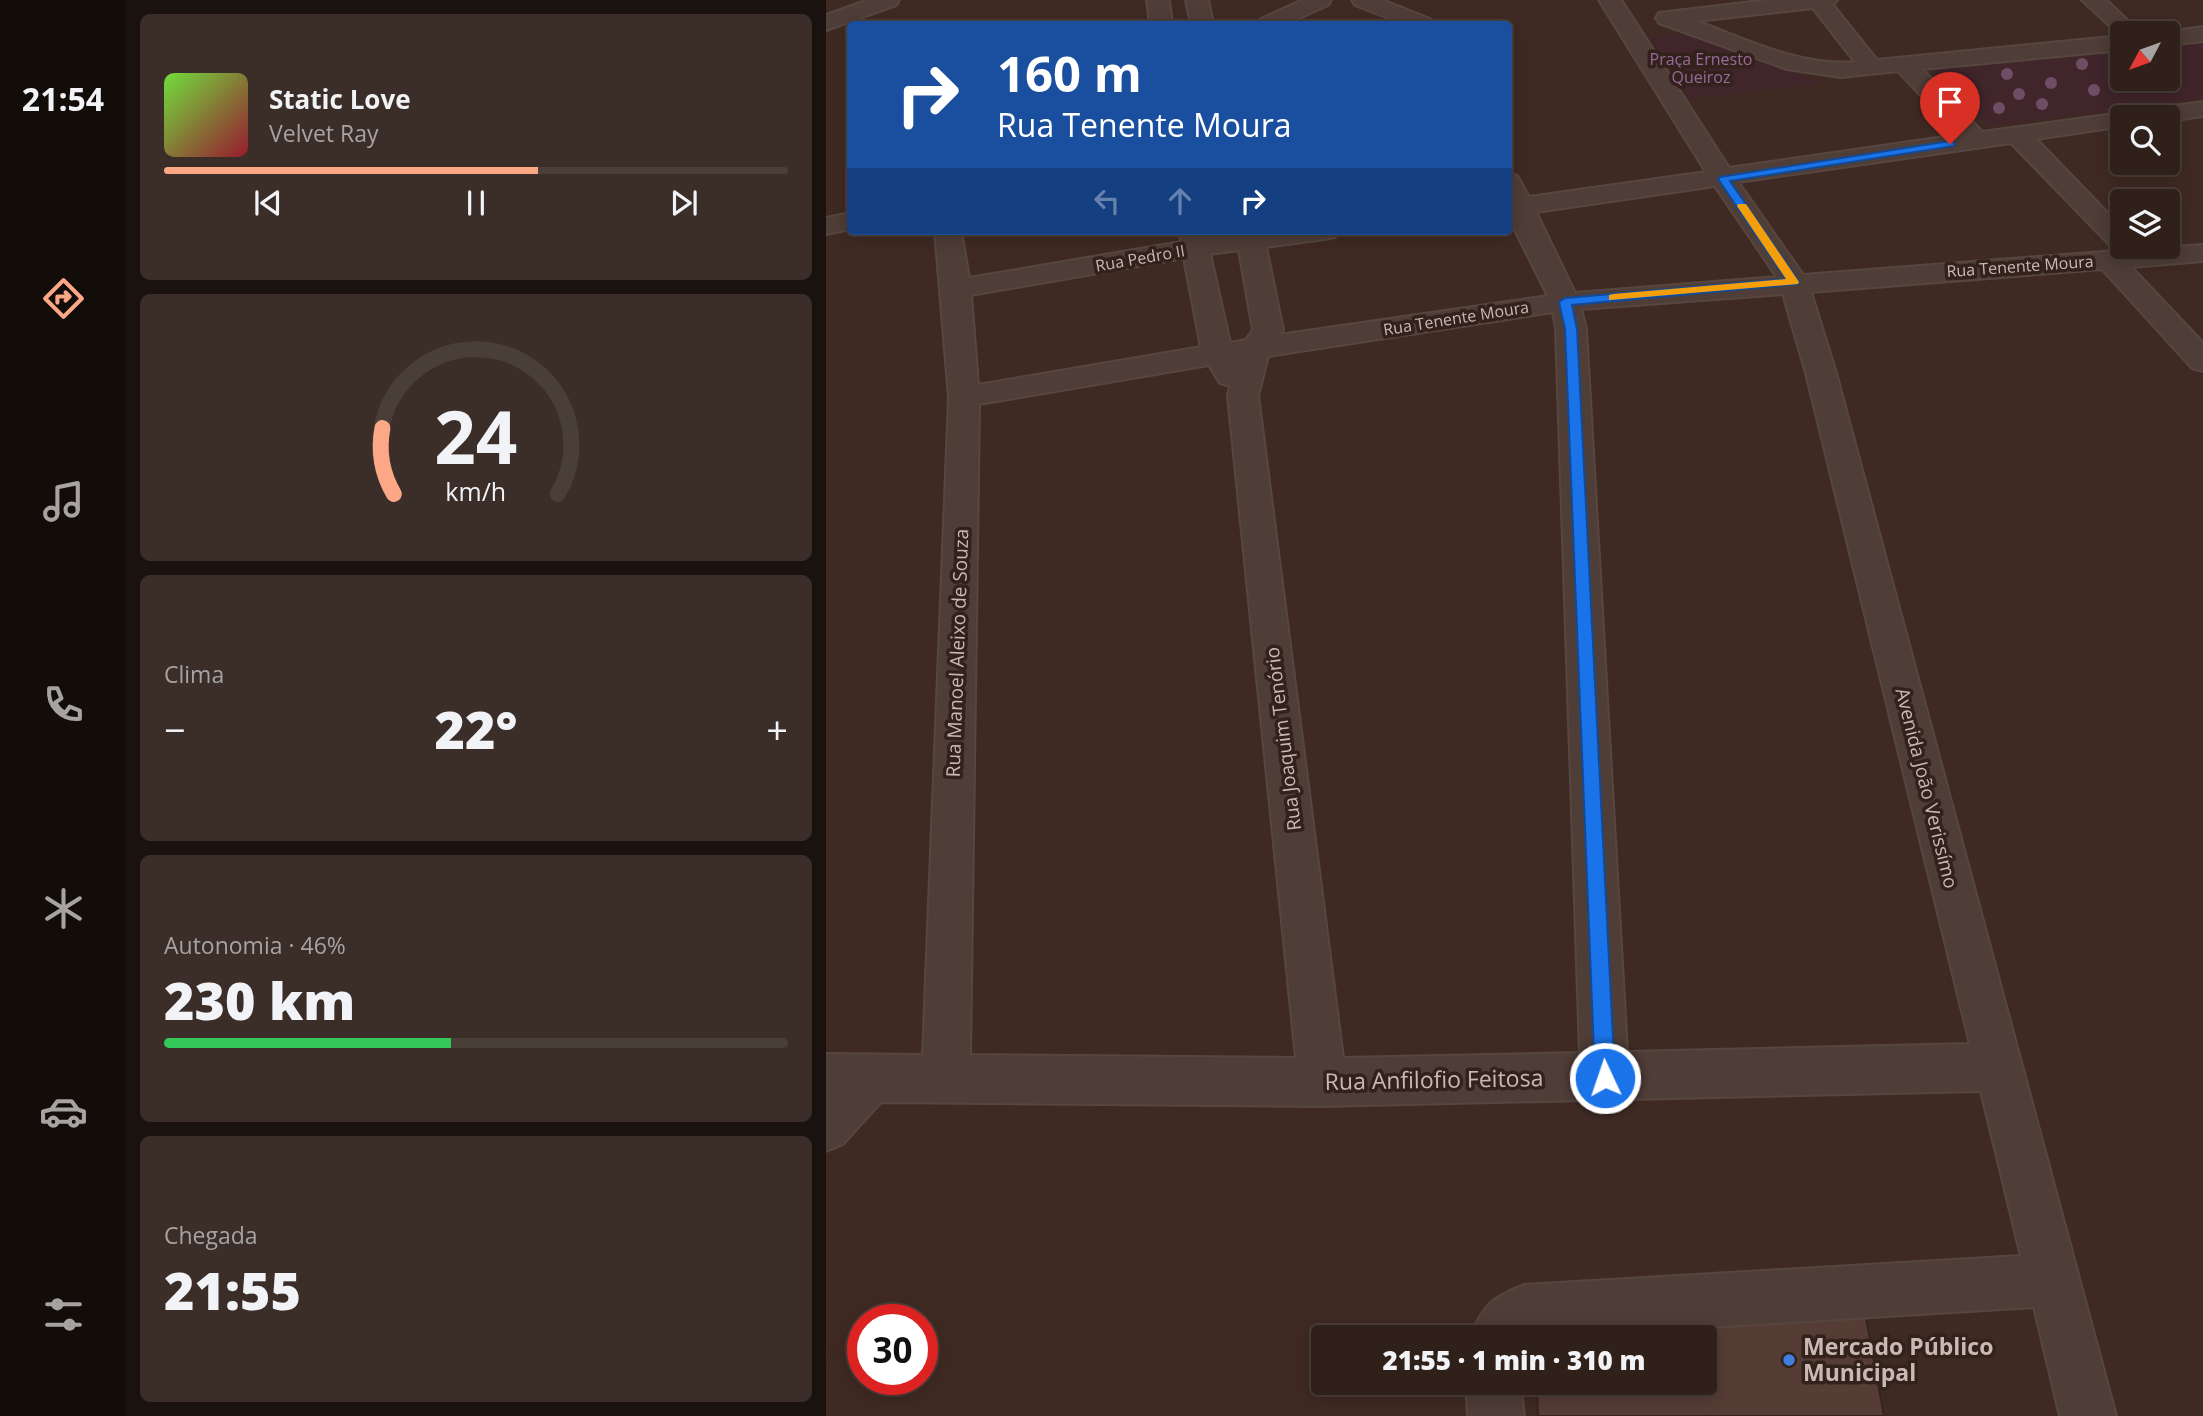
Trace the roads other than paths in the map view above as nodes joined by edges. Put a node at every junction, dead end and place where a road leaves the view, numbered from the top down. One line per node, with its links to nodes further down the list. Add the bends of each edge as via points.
1 (1158, 0): 11 (street)
2 (1196, 0): 12 (street)
3 (1320, 0): 13 (street)
4 (1363, 0): 14 (street)
5 (1610, 0): 17 (street)
6 (1818, 0): 7 (street); 10 (street); 22 (street)
7 (1826, 0)
8 (2093, 0): 15 (street)
9 (878, 8): 16 (street)
10 (1667, 18): 17 (street); 22 (street, via 1787,62 1814,68)
11 (1161, 21)
12 (1201, 21)
13 (1275, 21)
14 (1415, 21)
15 (2117, 21)
16 (826, 23)
17 (1631, 32): 28 (street)
18 (2203, 34): 19 (street)
19 (2180, 37)
20 (2110, 44): 21 (street)
21 (1906, 66): 22 (street); 27 (street)
22 (1872, 68)
23 (2203, 108): 24 (street)
24 (2180, 111)
25 (2110, 122): 26 (street)
26 (2017, 134): 27 (street); 34 (street)
27 (1976, 140): 28 (street)
28 (1723, 179): 29 (street); 40 (street, Avenida João Verissímo)
29 (1513, 199): 42 (street)
30 (847, 221): 31 (street)
31 (826, 226)
32 (949, 235): 41 (street, Rua Manoel Aleixo de Souza)
33 (1250, 236): 35 (street, Rua Pedro II); 43 (street, Rua Joaquim Tenório, via 1268,330)
34 (2110, 238)
35 (1194, 240): 41 (street, Rua Pedro II); 44 (street, Rua Joaquim Tenório)
36 (2110, 253): 40 (street, Rua Tenente Moura)
37 (2180, 253): 38 (street, Rua Tenente Moura)
38 (2203, 253)
39 (2128, 259): 45 (street)
40 (1794, 282): 42 (street, Rua Tenente Moura); 48 (street, Avenida João Verissímo)
41 (956, 289): 47 (street, Rua Manoel Aleixo de Souza)
42 (1565, 302): 43 (street, Rua Tenente Moura); 51 (street, via 1571,329)
43 (1255, 349): 44 (street, Rua Tenente Moura); 46 (street, Rua Joaquim Tenório)
44 (1217, 354): 46 (street, Rua Joaquim Tenório); 47 (street, Rua Tenente Moura)
45 (2203, 361)
46 (1243, 396): 52 (street, Rua Joaquim Tenório)
47 (964, 397): 49 (street, Rua Manoel Aleixo de Souza)
48 (1997, 1067): 51 (street, Rua Anfilofio Feitosa); 54 (street, Avenida João Verissímo)
49 (946, 1076): 50 (street, Rua Anfilofio Feitosa); 52 (street, Rua Anfilofio Feitosa)
50 (848, 1078): 53 (street, Rua Anfilofio Feitosa)
51 (1605, 1078): 52 (street, Rua Anfilofio Feitosa)
52 (1322, 1082)
53 (826, 1127)
54 (2052, 1280): 55 (street, via 1524,1312); 58 (street, Avenida João Verissímo)
55 (1506, 1325)
56 (1494, 1395): 57 (street)
57 (1496, 1416)
58 (2088, 1416)

